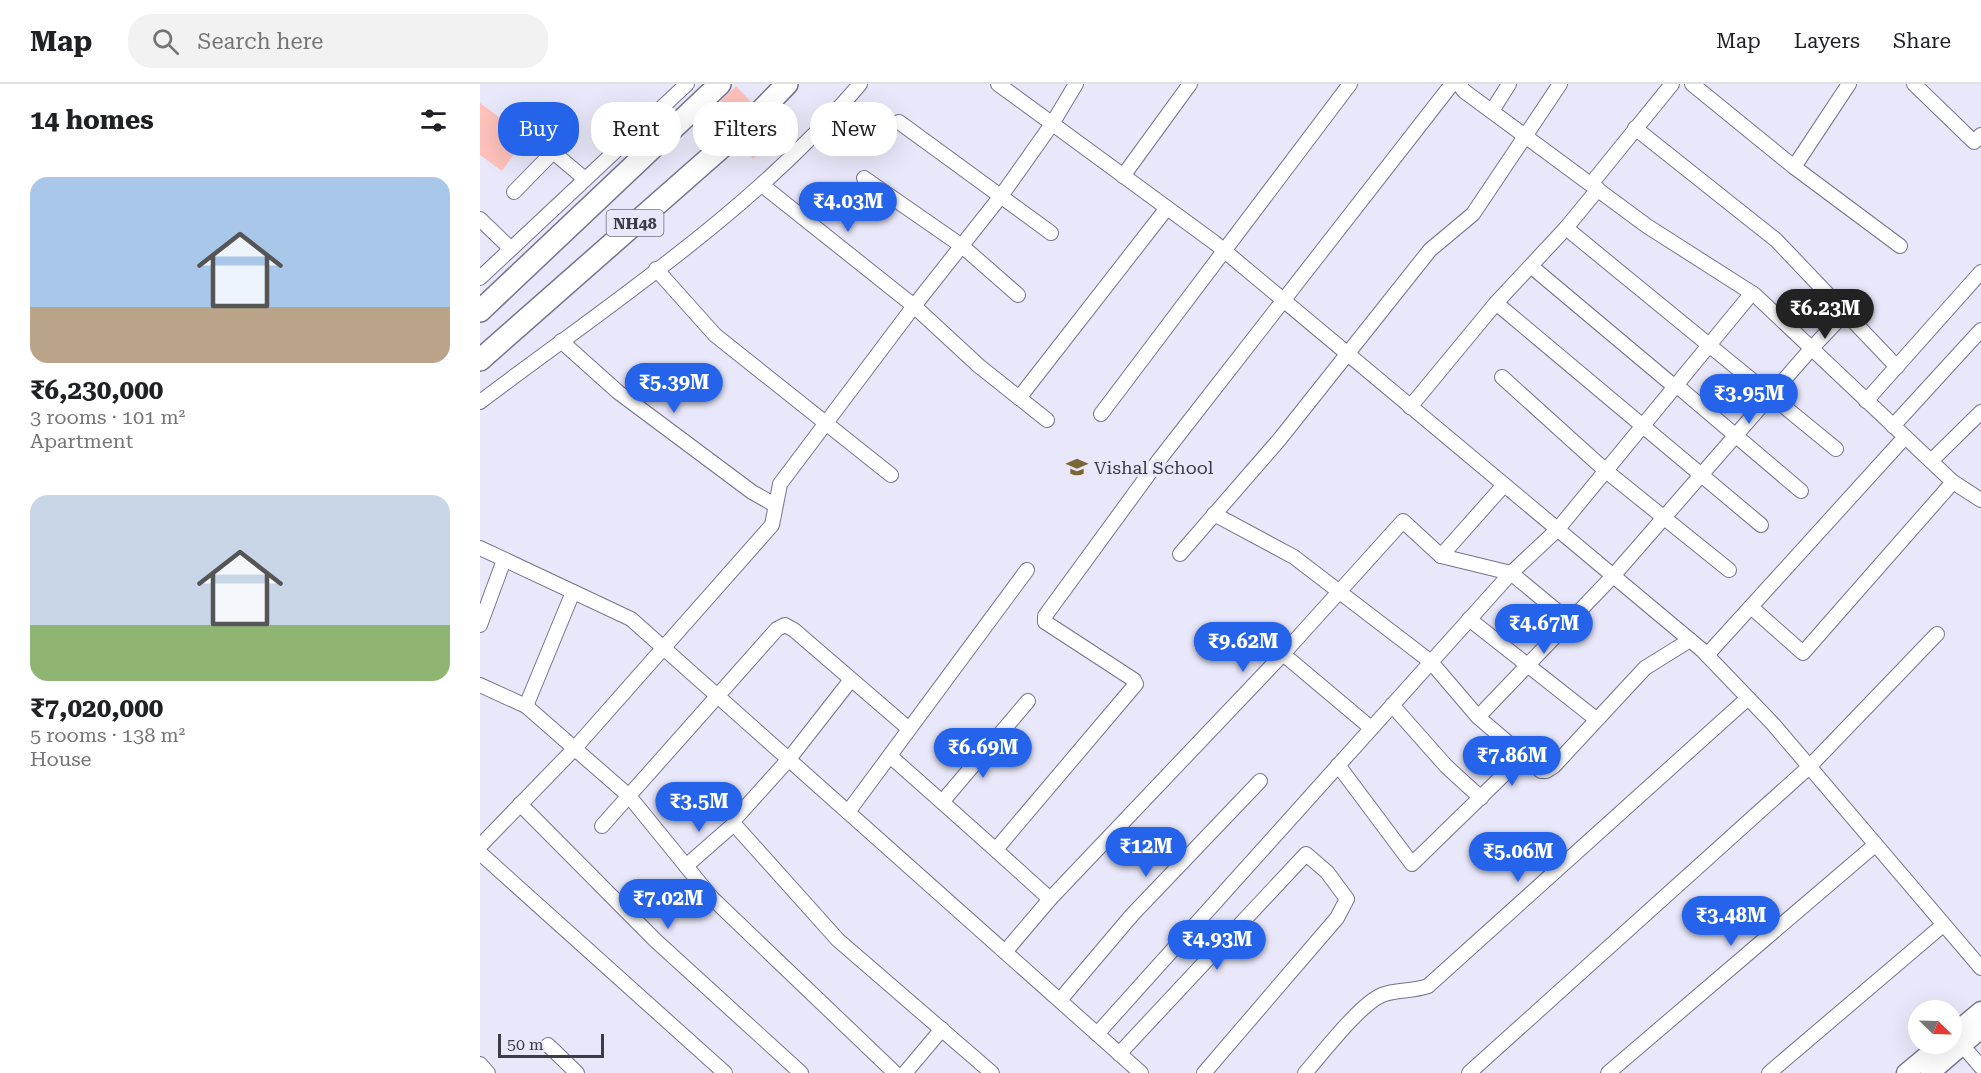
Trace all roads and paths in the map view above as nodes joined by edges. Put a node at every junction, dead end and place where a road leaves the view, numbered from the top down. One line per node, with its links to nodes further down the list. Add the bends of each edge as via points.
1 (687, 84): 26 (street)
2 (720, 84): 48 (highway, NH48)
3 (787, 84): 55 (highway, NH48, via 747,125)
4 (860, 84): 27 (street)
5 (998, 84): 19 (street)
6 (1076, 84): 19 (street)
7 (1190, 84): 24 (street)
8 (1350, 84): 38 (street)
9 (1452, 84): 45 (street)
10 (1459, 84): 17 (street)
11 (1509, 84): 17 (street)
12 (1560, 84): 21 (street)
13 (1672, 84): 20 (street)
14 (1692, 84): 23 (street)
15 (1850, 84): 23 (street)
16 (1914, 84): 22 (street)
17 (1492, 111): 21 (street)
18 (899, 122): 30 (street)
19 (1052, 124): 24 (street); 30 (street)
20 (1635, 128): 28 (street); 49 (street, via 1776,240)
21 (1526, 135): 28 (street); 54 (street, via 1473,214 1430,250)
22 (1979, 142)
23 (1794, 167): 36 (street)
24 (1123, 176): 31 (street)
25 (864, 178): 35 (street)
26 (585, 179): 29 (street, via 553,152); 37 (street)
27 (762, 185): 40 (street); 47 (street)
28 (1594, 186): 33 (street); 43 (street, via 1647,226)
29 (514, 192)
30 (1001, 196): 34 (street); 35 (street)
31 (1167, 208): 38 (street); 60 (street)
32 (480, 219): 37 (street)
33 (1566, 228): 39 (street); 52 (street)
34 (1051, 233)
35 (963, 246): 44 (street); 47 (street)
36 (1900, 246)
37 (511, 249): 42 (street)
38 (1225, 252): 45 (street); 65 (street)
39 (1532, 267): 46 (street); 58 (street)
40 (656, 269): 51 (street); 67 (street, via 715,335)
41 (1981, 272): 56 (street)
42 (480, 278)
43 (1752, 293): 52 (street); 53 (street)
44 (1018, 295)
45 (1284, 301): 54 (street); 134 (street, via 1159,460 1045,616 1046,622 1136,684)
46 (1496, 303): 63 (street); 68 (street)
47 (914, 306): 60 (street); 67 (street)
48 (480, 310)
49 (1845, 313): 53 (street); 56 (street)
50 (1981, 330): 69 (street)
51 (561, 341): 62 (street); 81 (street, via 618,392)
52 (1709, 345): 58 (street); 59 (street)
53 (1811, 349): 59 (street); 61 (street)
54 (1349, 355): 63 (street); 82 (street)
55 (480, 360)
56 (1896, 367): 61 (street)
57 (1502, 377): 74 (street)
58 (1675, 386): 68 (street); 70 (street)
59 (1770, 396): 70 (street); 72 (street)
60 (1019, 398): 66 (street)
61 (1866, 401): 69 (street)
62 (480, 402)
63 (1410, 406): 78 (street)
64 (1981, 412): 73 (street)
65 (1101, 414)
66 (1047, 420)
67 (826, 425): 75 (street); 81 (street, via 780,484)
68 (1642, 426): 74 (street); 76 (street)
69 (1893, 426): 71 (street)
70 (1736, 435): 76 (street); 79 (street)
71 (1905, 437): 73 (street); 96 (street)
72 (1836, 449)
73 (1931, 461): 77 (street)
74 (1606, 471): 83 (street); 85 (street)
75 (891, 475)
76 (1701, 475): 83 (street); 84 (street)
77 (1953, 482): 80 (street); 96 (street, via 1803,653)
78 (1504, 485): 85 (street); 88 (street)
79 (1801, 491)
80 (1981, 500)
81 (775, 505): 102 (street, via 772,525)
82 (1214, 514): 87 (street); 94 (street, via 1294,557)
83 (1663, 518): 91 (street); 93 (street)
84 (1761, 525)
85 (1557, 530): 92 (street); 93 (street)
86 (480, 548): 89 (street)
87 (1180, 554)
88 (1441, 556): 92 (street); 94 (street, via 1403,521)
89 (504, 560): 95 (street); 99 (street)
90 (1027, 570): 117 (street)
91 (1729, 570)
92 (1511, 573): 97 (street); 98 (street)
93 (1613, 576): 98 (street); 101 (street)
94 (1338, 590): 103 (street); 105 (street)
95 (573, 592): 102 (street, via 632,619); 113 (street)
96 (1751, 607): 104 (street)
97 (1469, 619): 105 (street); 106 (street)
98 (1569, 621): 106 (street)
99 (480, 625)
100 (1937, 634): 123 (street)
101 (1690, 640): 104 (street); 115 (street, via 1645,668)
102 (664, 648): 109 (street); 118 (street)
103 (1283, 654): 116 (street); 137 (street)
104 (1707, 655): 110 (street)
105 (1431, 662): 112 (street); 114 (street)
106 (1528, 663): 114 (street); 115 (street)
107 (850, 681): 109 (street, via 785,625); 117 (street); 121 (street)
108 (480, 685): 113 (street)
109 (717, 695): 121 (street); 125 (street)
110 (1748, 698): 123 (street); 164 (street, via 1428,986 1413,992 1381,995 1365,1007)
111 (1028, 701): 127 (street)
112 (1392, 705): 116 (street); 126 (street, via 1446,766)
113 (526, 706): 118 (street)
114 (1478, 717): 120 (street)
115 (1596, 719): 120 (street, via 1546,771)
116 (1371, 728): 122 (street)
117 (909, 729): 119 (street)
118 (575, 748): 125 (street); 128 (street)
119 (890, 756): 127 (street); 129 (street)
120 (1523, 756): 126 (street)
121 (789, 759): 129 (street); 130 (street)
122 (1338, 765): 126 (street, via 1412,864); 145 (street)
123 (1809, 767): 132 (street); 165 (street)
124 (1260, 781): 141 (street, via 1132,915)
125 (629, 796): 131 (street); 136 (street)
126 (1482, 798)
127 (942, 802): 134 (street)
128 (520, 804): 133 (street); 158 (street, via 655,940)
129 (848, 812): 139 (street)
130 (734, 824): 136 (street); 143 (street, via 837,940)
131 (602, 826)
132 (1875, 845): 138 (street); 166 (street)
133 (480, 846)
134 (998, 852): 137 (street)
135 (480, 853): 157 (street)
136 (686, 866): 159 (street, via 712,898)
137 (1050, 899): 139 (street)
138 (1943, 925): 140 (street); 167 (street)
139 (1005, 952): 141 (street)
140 (1981, 968)
141 (1060, 1000): 145 (street)
142 (1981, 1011): 146 (main road)
143 (942, 1029): 160 (street); 161 (street)
144 (1981, 1029): 147 (main road)
145 (1098, 1034): 150 (street)
146 (1962, 1034)
147 (1962, 1038)
148 (548, 1045): 156 (street)
149 (1962, 1046): 154 (street)
150 (1119, 1054): 162 (street); 163 (street, via 1306,854 1327,872 1347,898 1337,918)
151 (1929, 1054): 168 (main road)
152 (1946, 1054): 169 (main road)
153 (480, 1064): 155 (street)
154 (1981, 1067)
155 (488, 1073)
156 (577, 1073)
157 (725, 1073)
158 (801, 1073)
159 (895, 1073)
160 (905, 1073)
161 (992, 1073)
162 (1140, 1073)
163 (1204, 1073)
164 (1305, 1073)
165 (1469, 1073)
166 (1608, 1073)
167 (1769, 1073)
168 (1906, 1073)
169 (1930, 1073)

